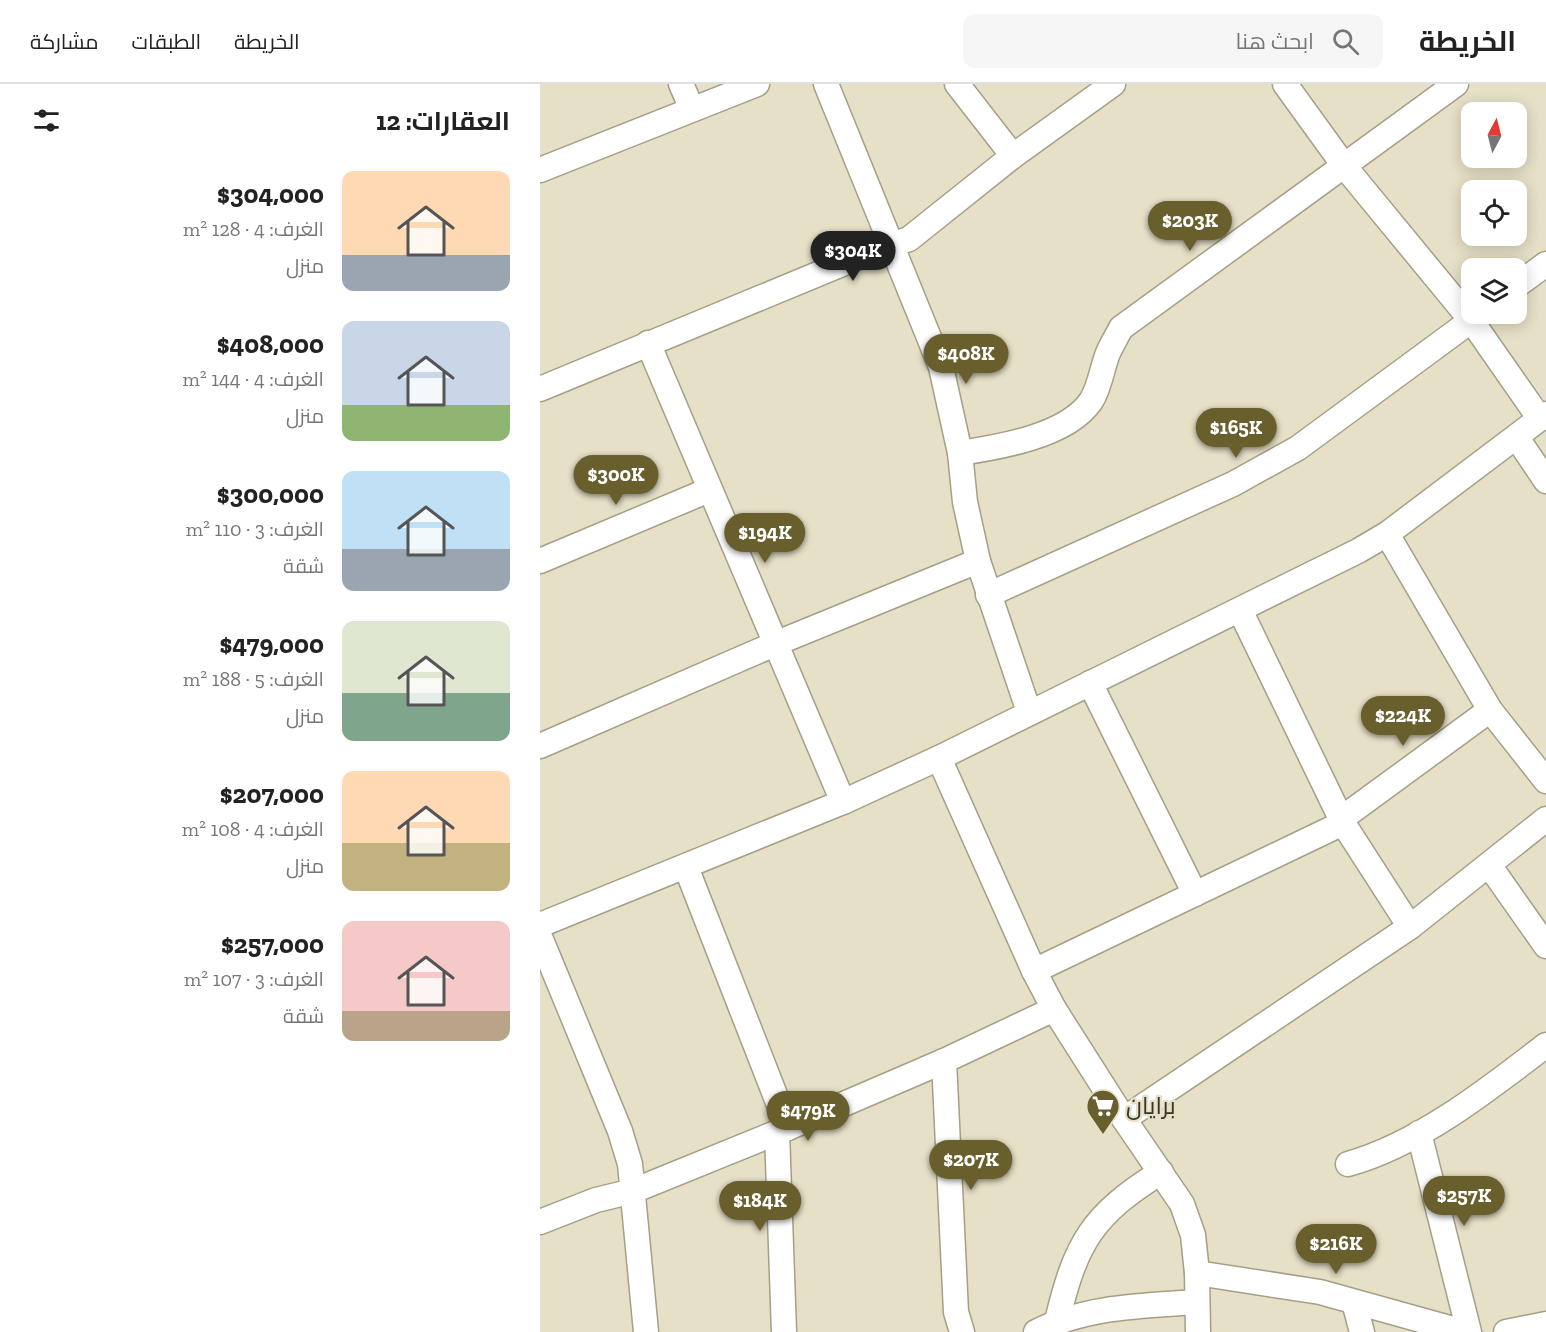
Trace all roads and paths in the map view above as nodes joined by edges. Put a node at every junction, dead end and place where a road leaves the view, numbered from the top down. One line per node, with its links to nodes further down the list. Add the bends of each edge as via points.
1 (681, 84): 8 (street)
2 (757, 84): 8 (street)
3 (826, 84): 12 (street)
4 (957, 84): 9 (street)
5 (1113, 84): 9 (street)
6 (1285, 84): 10 (street)
7 (1455, 84): 10 (street)
8 (692, 110): 11 (street)
9 (1013, 156): 12 (street, via 909,239)
10 (1344, 167): 15 (street); 22 (street, via 1121,328 1092,400 1076,416 1058,428 989,449)
11 (540, 170)
12 (891, 246): 18 (street); 22 (street, via 941,367)
13 (1546, 264): 14 (street)
14 (1527, 278)
15 (1461, 301)
16 (1466, 324): 28 (street, via 1298,448 1233,484)
17 (1480, 324): 20 (street)
18 (648, 343): 19 (street); 24 (street)
19 (540, 389)
20 (1543, 417): 21 (street)
21 (1517, 438): 23 (street); 25 (street)
22 (960, 453): 27 (street, via 965,502)
23 (1546, 481)
24 (709, 490): 26 (street); 30 (street)
25 (1387, 534): 29 (street); 32 (street)
26 (540, 561)
27 (978, 561): 28 (street); 30 (street)
28 (988, 595): 33 (street)
29 (1240, 610): 31 (street); 39 (street)
30 (777, 643): 34 (street); 37 (street)
31 (1090, 682): 33 (street); 42 (street)
32 (1490, 710): 36 (street); 39 (street)
33 (1029, 712): 35 (street)
34 (540, 746)
35 (939, 758): 37 (street); 47 (street)
36 (1546, 781)
37 (843, 802): 41 (street)
38 (1546, 819): 40 (street)
39 (1342, 821): 42 (street); 44 (street)
40 (1489, 865): 44 (street); 46 (street)
41 (686, 867): 43 (street); 52 (street)
42 (1195, 894): 47 (street)
43 (540, 925)
44 (1410, 927): 51 (street)
45 (540, 937): 56 (street, via 620,1131)
46 (1546, 946)
47 (1034, 971): 48 (street)
48 (1054, 1009): 50 (street); 51 (street)
49 (1546, 1045): 53 (street, via 1501,1080)
50 (944, 1061): 52 (street); 65 (street, via 956,1312)
51 (1124, 1119): 55 (street)
52 (782, 1130): 56 (street); 64 (street)
53 (1419, 1133): 54 (street, via 1365,1160); 69 (street)
54 (1348, 1164)
55 (1161, 1172): 58 (street, via 1182,1204 1193,1235); 61 (street, via 1127,1192 1085,1239 1067,1278)
56 (633, 1191): 57 (street, via 596,1200); 63 (street)
57 (540, 1222)
58 (1197, 1273): 59 (street); 60 (street, via 1320,1292)
59 (1197, 1302): 61 (street, via 1080,1314); 67 (street)
60 (1354, 1302): 68 (street); 69 (street)
61 (1057, 1321): 66 (street)
62 (1546, 1324): 70 (street)
63 (646, 1332)
64 (784, 1332)
65 (962, 1332)
66 (1036, 1332)
67 (1198, 1332)
68 (1362, 1332)
69 (1462, 1332)
70 (1506, 1332)

